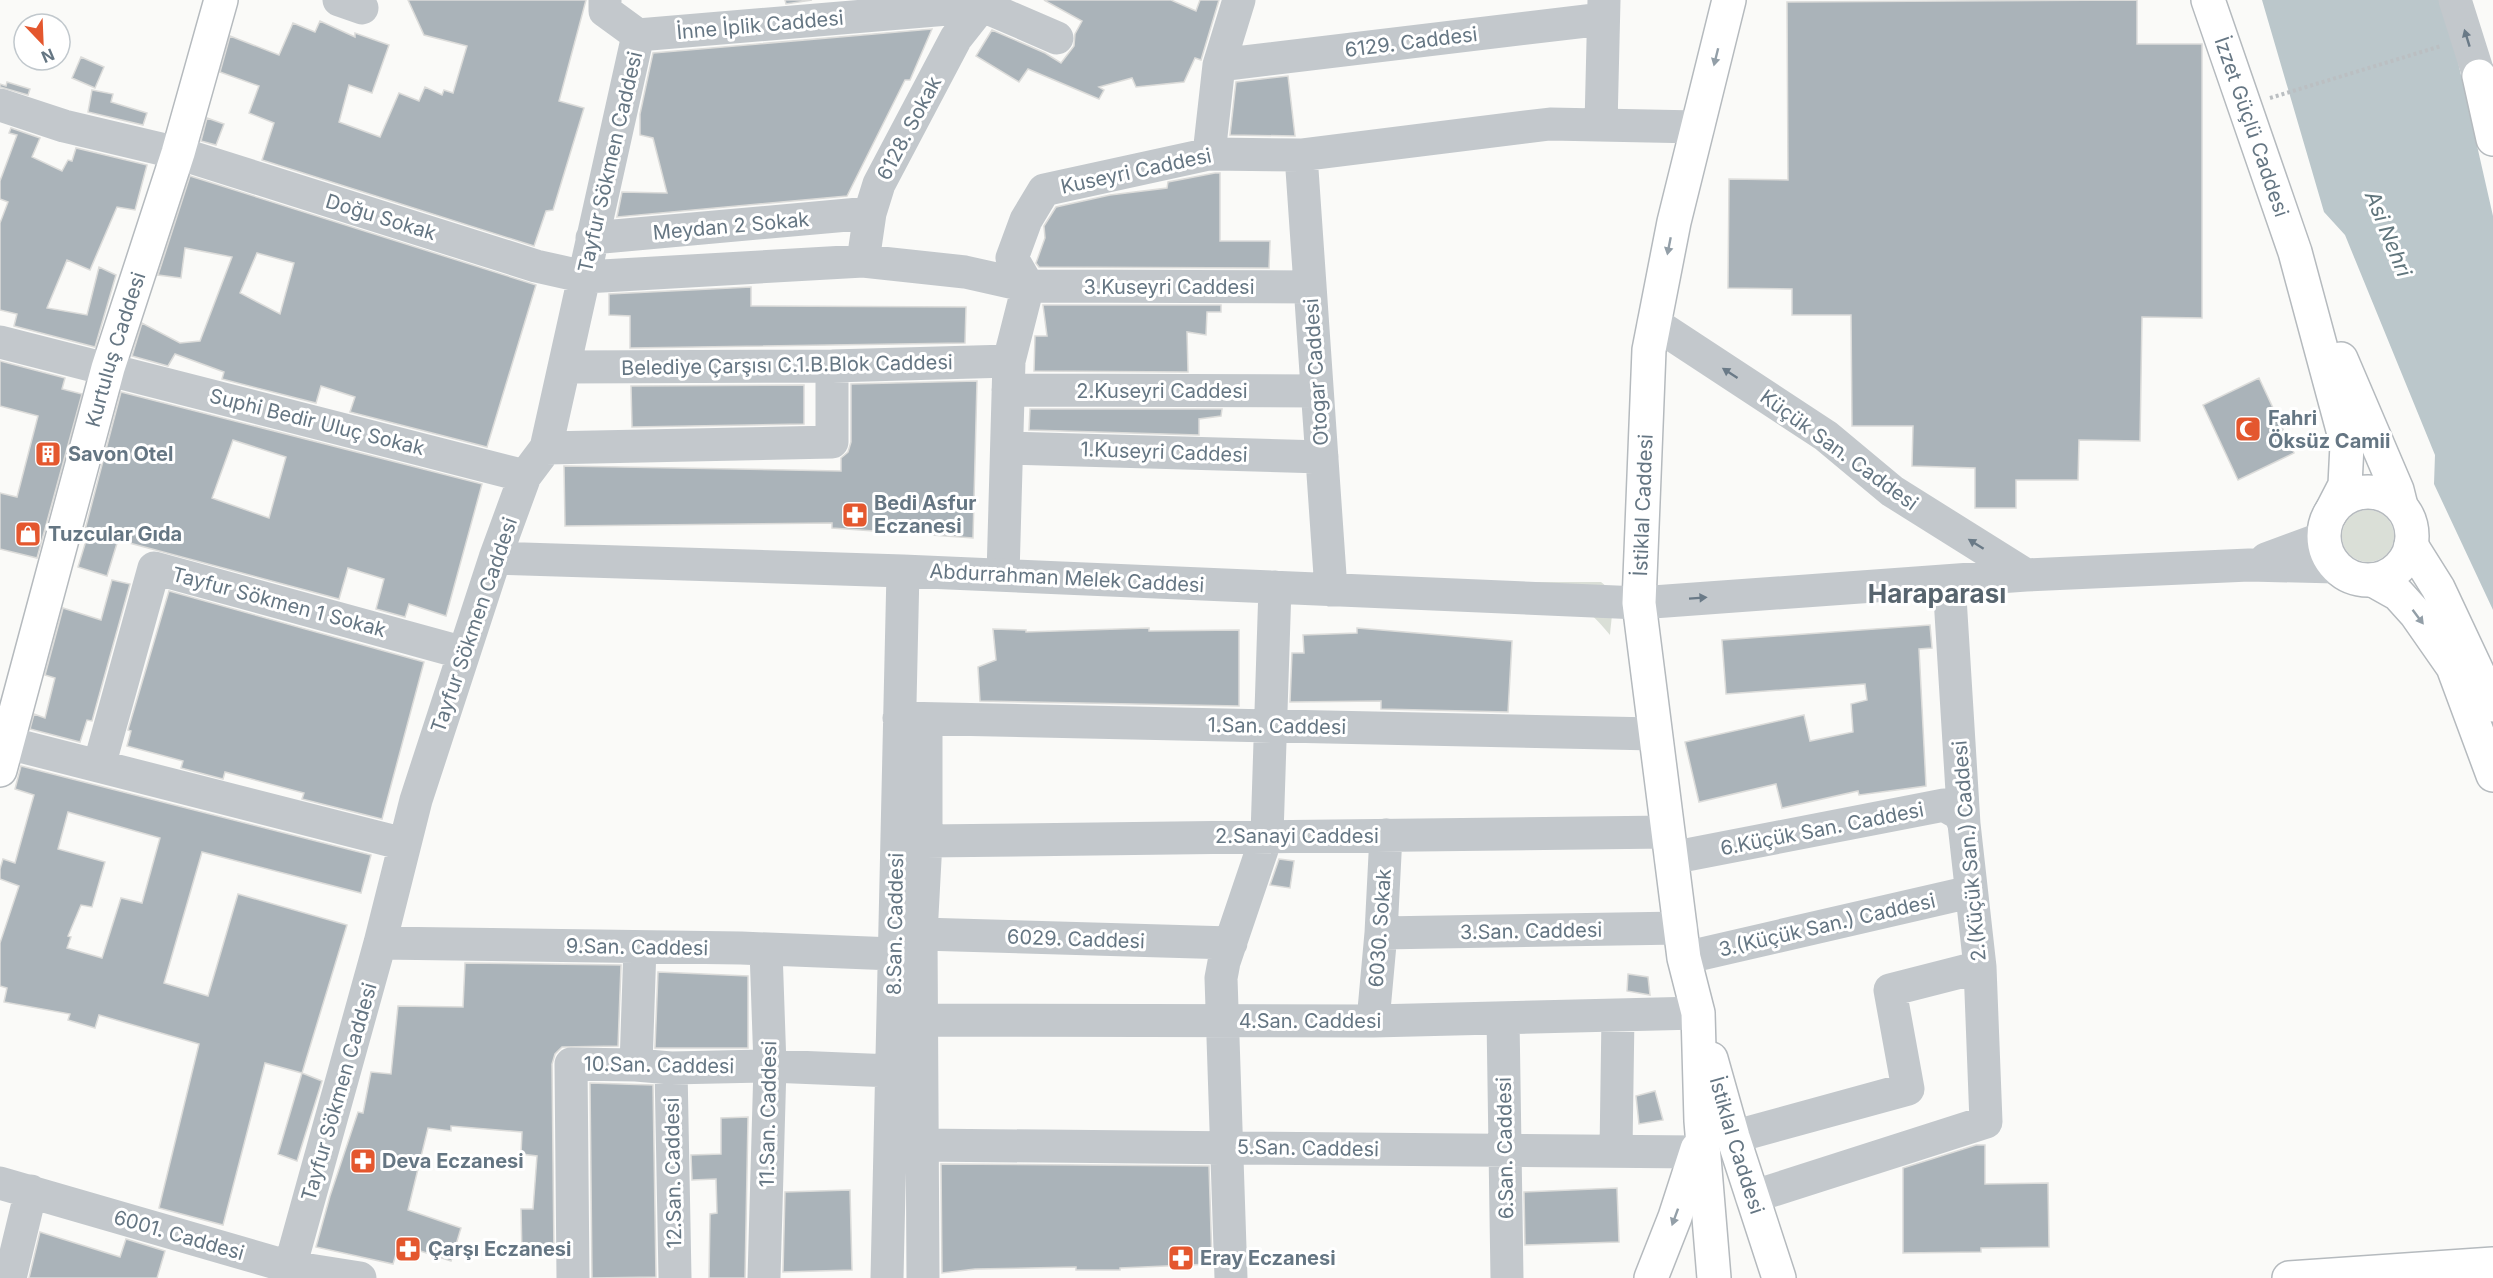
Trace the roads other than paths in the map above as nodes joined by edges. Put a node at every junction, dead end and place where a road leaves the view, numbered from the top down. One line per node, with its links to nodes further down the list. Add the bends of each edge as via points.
1 (221, 0): 18 (main road, Kurtuluş Caddesi)
2 (605, 0): 10 (street, Tayfur Sökmen Caddesi, via 605,11)
3 (1239, 0): 12 (street)
4 (1729, 0): 16 (main road, İstiklal Caddesi, one-way to 16)
5 (2208, 0): 23 (main road, İzzet Güçlü Caddesi)
6 (2456, 0): 13 (street, one-way to 6)
7 (984, 3): 8 (street, İnne İplik Caddesi); 11 (street); 21 (street, 6128. Sokak, via 956,38 879,184)
8 (840, 9): 10 (street, İnne İplik Caddesi)
9 (1604, 10): 12 (street, 6129. Caddesi); 15 (street)
10 (638, 35): 22 (street, Tayfur Sökmen Caddesi)
11 (1057, 38)
12 (1219, 65): 19 (street)
13 (2479, 76): 17 (main road)
14 (0, 105): 18 (street, Doğu Sokak, via 64,126)
15 (1601, 125): 16 (street, Kuseyri Caddesi); 20 (street, Kuseyri Caddesi, via 1550,124)
16 (1698, 127): 28 (main road, İstiklal Caddesi, one-way to 28)
17 (2493, 139)
18 (178, 153): 25 (street, Doğu Sokak, via 536,266); 31 (main road, Kurtuluş Caddesi)
19 (1209, 154): 20 (street, Kuseyri Caddesi); 26 (street, Kuseyri Caddesi, via 1044,190 1026,220 1012,258)
20 (1301, 155): 27 (street, Otogar Caddesi)
21 (870, 213): 22 (street, Meydan 2 Sokak); 24 (street, 6128. Sokak)
22 (592, 238): 25 (street, Tayfur Sökmen Caddesi)
23 (2295, 252): 39 (main road, İzzet Güçlü Caddesi, via 2397,490); 40 (main road, İzzet Güçlü Caddesi, via 2347,446 2345,485)
24 (863, 261): 25 (street, Doğu Sokak); 26 (street, 3.Kuseyri Caddesi, via 965,272)
25 (585, 277): 32 (street, Tayfur Sökmen Caddesi)
26 (1028, 286): 27 (street, 3.Kuseyri Caddesi); 33 (street)
27 (1310, 287): 34 (street, Otogar Caddesi)
28 (1654, 323): 45 (street, Küçük San. Caddesi, one-way to 28, via 1892,491 1826,436); 50 (main road, İstiklal Caddesi, via 1649,350)
29 (0, 342): 31 (street, Suphi Bedir Uluç Sokak)
30 (832, 366): 32 (street, Belediye Çarşısı C.1.B.Blok Caddesi); 33 (street, Belediye Çarşısı C.1.B.Blok Caddesi); 35 (street, via 832,442)
31 (108, 368): 38 (street, Suphi Bedir Uluç Sokak); 56 (main road, Kurtuluş Caddesi)
32 (564, 368): 35 (street, Tayfur Sökmen Caddesi)
33 (1009, 375): 34 (street, 2.Kuseyri Caddesi); 36 (street)
34 (1316, 391): 37 (street, Otogar Caddesi)
35 (546, 448): 38 (street, Tayfur Sökmen Caddesi)
36 (1007, 448): 37 (street, 1.Kuseyri Caddesi); 44 (street)
37 (1322, 457): 49 (street, Otogar Caddesi)
38 (525, 476): 42 (street, Tayfur Sökmen Caddesi)
39 (2400, 506): 40 (main road, via 2384,495 2363,492 2350,496 2338,503); 41 (main road, İzzet Güçlü Caddesi, via 2412,531)
40 (2330, 540): 45 (street, Abdurrahman Melek Caddesi, via 2249,565); 46 (main road, via 2347,575)
41 (2411, 545): 46 (main road, via 2398,569); 52 (main road, İzzet Güçlü Caddesi, via 2439,588)
42 (495, 558): 43 (street, Abdurrahman Melek Caddesi); 51 (street, Tayfur Sökmen Caddesi)
43 (903, 571): 44 (street, Abdurrahman Melek Caddesi); 53 (street, 8.San. Caddesi)
44 (1004, 575): 48 (street, Abdurrahman Melek Caddesi)
45 (2026, 575): 47 (street, Abdurrahman Melek Caddesi)
46 (2373, 580): 58 (main road, one-way to 58, via 2398,594 2453,667)
47 (1949, 581): 50 (street, Abdurrahman Melek Caddesi, one-way to 47); 59 (street, 2.(Küçük San.) Caddesi)
48 (1275, 587): 49 (street, Abdurrahman Melek Caddesi); 54 (street)
49 (1331, 590): 50 (street, Abdurrahman Melek Caddesi)
50 (1639, 603): 55 (main road, İstiklal Caddesi)
51 (464, 653): 57 (street, Tayfur Sökmen 1 Sokak, via 154,568); 63 (street, Tayfur Sökmen Caddesi)
52 (2493, 705)
53 (913, 719): 54 (street, 1.San. Caddesi); 62 (street, 8.San. Caddesi); 73 (street, 8.San. Caddesi)
54 (1271, 726): 55 (street, 1.San. Caddesi); 60 (street)
55 (1655, 734): 64 (main road, İstiklal Caddesi)
56 (4, 757): 57 (street)
57 (99, 766): 63 (street)
58 (2493, 775)
59 (1964, 824): 64 (street, 6.Küçük San. Caddesi, via 1960,814 1944,805); 65 (street, 2.(Küçük San.) Caddesi)
60 (1268, 835): 61 (street, 2.Sanayi Caddesi); 62 (street, 2.Sanayi Caddesi); 69 (street)
61 (1386, 835): 64 (street, 2.Sanayi Caddesi); 66 (street, 6030. Sokak)
62 (926, 841): 67 (street, 8.San. Caddesi)
63 (404, 844): 68 (street, Tayfur Sökmen Caddesi)
64 (1669, 845): 70 (main road, İstiklal Caddesi)
65 (1970, 892): 70 (street, 3.(Küçük San.) Caddesi); 74 (street, 2.(Küçük San.) Caddesi)
66 (1382, 933): 70 (street, 3.San. Caddesi); 80 (street, 6030. Sokak)
67 (921, 934): 69 (street, 6029. Caddesi); 78 (street, 8.San. Caddesi)
68 (380, 943): 71 (street, 9.San. Caddesi); 94 (street, Tayfur Sökmen Caddesi)
69 (1231, 943): 79 (street, via 1221,978 1219,1001)
70 (1682, 943): 75 (main road, İstiklal Caddesi)
71 (640, 947): 72 (street, 9.San. Caddesi); 81 (street)
72 (766, 950): 73 (street, 9.San. Caddesi); 82 (street, 11.San. Caddesi)
73 (894, 954): 84 (street, 8.San. Caddesi)
74 (1980, 967): 86 (street, via 1890,990 1908,1089); 92 (street, 2.(Küçük San.) Caddesi, via 1986,1122)
75 (1698, 1013): 76 (street, 4.San. Caddesi); 85 (main road, İstiklal Caddesi); 86 (main road, İstiklal Caddesi)
76 (1618, 1014): 77 (street, 4.San. Caddesi); 90 (street)
77 (1503, 1018): 80 (street, 4.San. Caddesi); 89 (street, 6.San. Caddesi)
78 (921, 1020): 79 (street, 4.San. Caddesi); 87 (street, 8.San. Caddesi)
79 (1223, 1021): 80 (street, 4.San. Caddesi); 88 (street)
80 (1373, 1021)
81 (636, 1065): 83 (street, 10.San. Caddesi); 97 (street, 10.San. Caddesi, via 571,1064)
82 (770, 1066): 83 (street, 10.San. Caddesi); 84 (street, 10.San. Caddesi); 99 (street, 11.San. Caddesi)
83 (671, 1068): 98 (street, 12.San. Caddesi)
84 (892, 1071): 100 (street, 8.San. Caddesi)
85 (1698, 1136): 90 (street, 5.San. Caddesi); 104 (main road, İstiklal Caddesi, one-way to 104, via 1676,1216); 105 (main road, İstiklal Caddesi)
86 (1733, 1137): 92 (main road, İstiklal Caddesi)
87 (920, 1144): 88 (street, 5.San. Caddesi); 101 (street, 8.San. Caddesi)
88 (1227, 1147): 89 (street, 5.San. Caddesi); 102 (street)
89 (1505, 1150): 90 (street, 5.San. Caddesi); 103 (street, 6.San. Caddesi)
90 (1616, 1151)
91 (15, 1187): 94 (street, 6001. Caddesi); 95 (street)
92 (1752, 1197): 106 (main road, İstiklal Caddesi)
93 (2493, 1264): 107 (main road)
94 (290, 1267): 96 (street, 6001. Caddesi)
95 (10, 1278)
96 (360, 1278)
97 (573, 1278)
98 (675, 1278)
99 (764, 1278)
100 (887, 1278)
101 (923, 1278)
102 (1231, 1278)
103 (1507, 1278)
104 (1651, 1278)
105 (1714, 1278)
106 (1779, 1278)
107 (2289, 1278)

